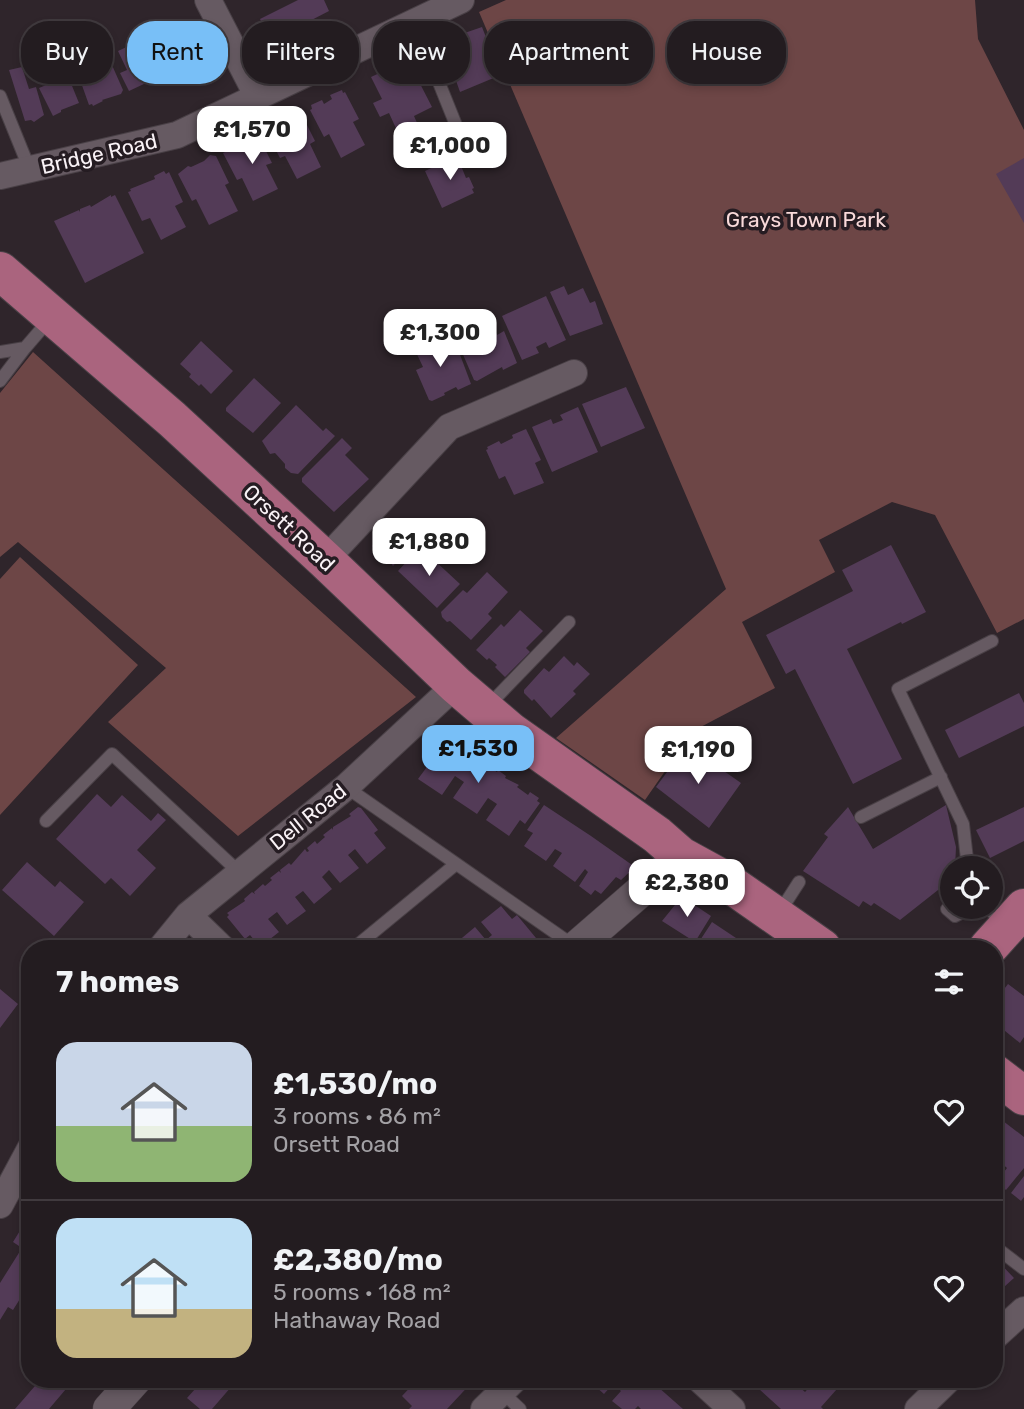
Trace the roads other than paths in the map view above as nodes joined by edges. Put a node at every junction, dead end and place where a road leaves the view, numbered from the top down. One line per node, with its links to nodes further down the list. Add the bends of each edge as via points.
1 (208, 0): 7 (street)
2 (461, 0): 3 (street, Bridge Road)
3 (419, 21)
4 (373, 43): 7 (street, Bridge Road)
5 (440, 84): 8 (lane)
6 (0, 96): 9 (lane)
7 (258, 97): 9 (street, Bridge Road, via 177,135)
8 (460, 135)
9 (30, 170): 10 (street, Bridge Road)
10 (0, 176)
11 (0, 271): 12 (main road, Orsett Road)
12 (51, 317): 13 (lane); 17 (main road, Orsett Road, via 172,419)
13 (25, 348): 14 (lane); 16 (lane)
14 (0, 352)
15 (574, 373): 17 (street, via 449,427)
16 (0, 381)
17 (325, 560): 20 (main road, Orsett Road)
18 (569, 622): 21 (lane)
19 (992, 641): 22 (lane, via 898,689)
20 (456, 685): 21 (main road, Orsett Road); 23 (street, Dell Road)
21 (485, 710): 26 (main road, Orsett Road)
22 (941, 777): 24 (lane); 27 (lane, via 963,824)
23 (346, 787): 28 (lane); 29 (street, Dell Road)
24 (861, 817)
25 (46, 821): 29 (lane, via 112,754)
26 (681, 856): 32 (main road, Orsett Road); 37 (street)
27 (967, 856)
28 (456, 864): 35 (lane); 36 (lane)
29 (240, 873): 31 (street, Dell Road)
30 (799, 882): 32 (lane)
31 (188, 915): 33 (street, Dell Road); 34 (street)
32 (777, 916): 38 (main road, Orsett Road)
33 (168, 940)
34 (214, 940)
35 (364, 940)
36 (565, 940)
37 (585, 940)
38 (811, 940)
39 (1003, 1080): 40 (main road)
40 (1024, 1096)
41 (21, 1166): 42 (street)
42 (0, 1205)
43 (1003, 1253): 44 (lane)
44 (1024, 1269)
45 (1024, 1310): 46 (street)
46 (1003, 1330)
47 (128, 1388): 49 (street)
48 (709, 1388): 50 (street)
49 (109, 1409)
50 (732, 1409)

